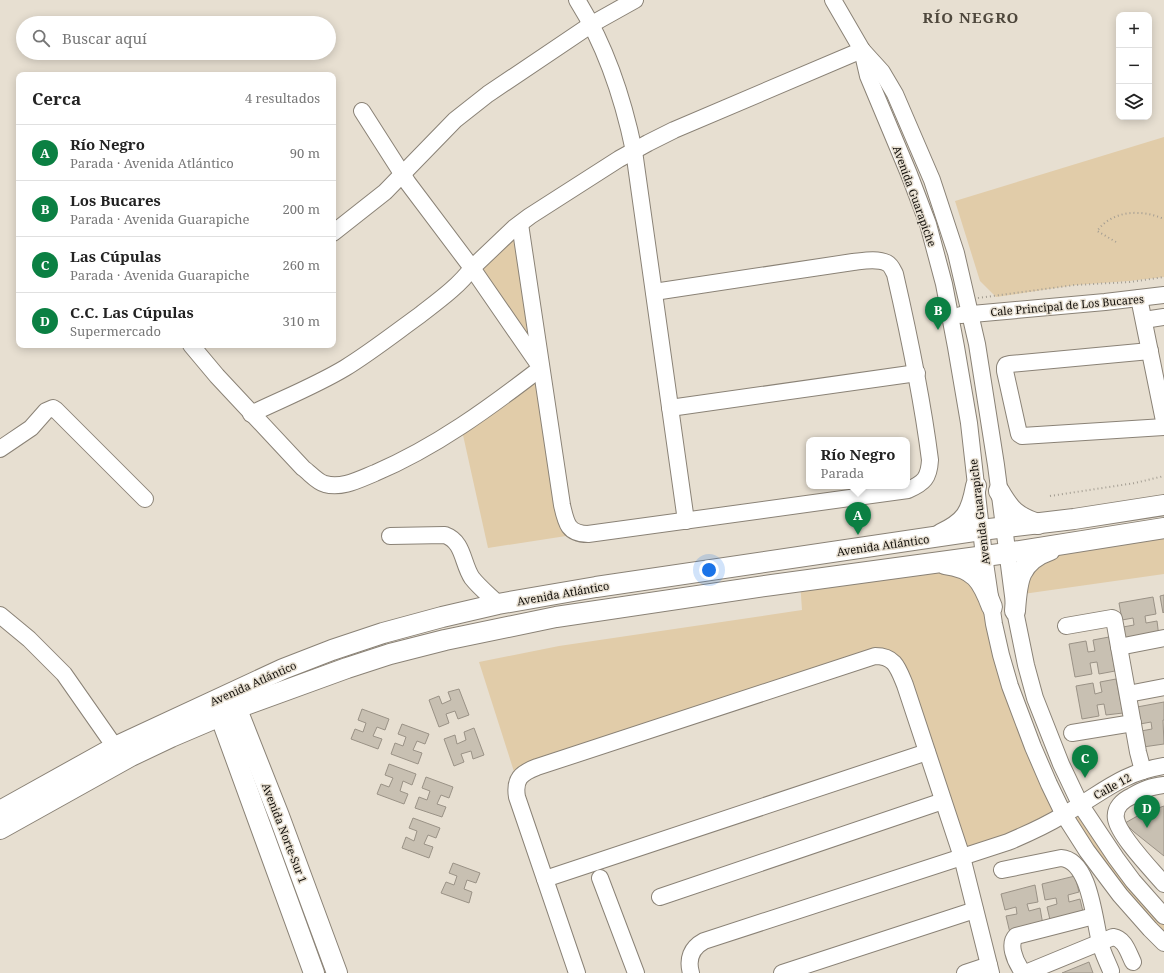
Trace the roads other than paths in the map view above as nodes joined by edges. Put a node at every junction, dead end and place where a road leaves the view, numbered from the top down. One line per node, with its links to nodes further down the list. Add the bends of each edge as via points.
1 (577, 0): 4 (street)
2 (635, 0): 4 (street)
3 (834, 0): 5 (street, Avenida Guarapiche)
4 (592, 24): 7 (street, via 621,100); 8 (street, via 488,94 438,138)
5 (862, 50): 7 (street, via 674,130); 15 (street, Avenida Guarapiche, via 882,72 895,94 927,167 945,215); 16 (street, Avenida Guarapiche, via 868,76 928,224)
6 (362, 111): 8 (street)
7 (634, 151): 9 (street); 12 (street)
8 (403, 175): 10 (street); 11 (street)
9 (520, 224): 11 (street); 21 (street)
10 (336, 231)
11 (472, 268): 21 (street); 24 (street, via 430,307 344,368)
12 (654, 292): 22 (street, via 853,262 887,263 895,274); 23 (street)
13 (1164, 295): 14 (street, Cale Principal de Los Bucares)
14 (1139, 298): 15 (street, Cale Principal de Los Bucares, via 1041,308); 18 (street)
15 (969, 307): 16 (street, Cale Principal de Los Bucares); 29 (street, Avenida Guarapiche, via 988,410)
16 (950, 316): 28 (street, Avenida Guarapiche, via 969,423)
17 (1164, 317): 18 (street)
18 (1144, 320): 20 (street)
19 (194, 348): 24 (street)
20 (1150, 351): 25 (street); 26 (street, via 1010,364 1006,365 1005,371 1019,434 1022,436)
21 (541, 368): 24 (street, via 471,420 418,453 366,477 340,485 325,484 303,468); 32 (street, via 562,505 569,527 579,534 588,534)
22 (917, 373): 23 (street); 32 (street, via 930,460 927,476 918,486 908,490)
23 (670, 408): 32 (street)
24 (251, 414)
25 (1164, 422)
26 (1164, 427)
27 (0, 449): 30 (street, via 53,408)
28 (976, 486): 36 (street, Avenida Guarapiche); 38 (main road, via 973,504 960,522 953,528)
29 (999, 491): 33 (main road, via 1008,507 1016,514); 34 (street, Avenida Guarapiche)
30 (144, 499)
31 (1164, 506): 33 (main road, Avenida Atlántico)
32 (686, 521)
33 (1038, 524): 34 (main road, Avenida Atlántico)
34 (1004, 528): 36 (main road, Avenida Atlántico); 40 (street, Avenida Guarapiche)
35 (1164, 528): 39 (main road, Avenida Atlántico)
36 (981, 530): 38 (main road, Avenida Atlántico); 41 (street, Avenida Guarapiche)
37 (390, 536): 43 (street, via 445,535 453,538 460,547 472,578)
38 (925, 539): 43 (main road, Avenida Atlántico, via 596,587)
39 (1074, 542): 40 (main road, Avenida Atlántico); 45 (main road, via 1035,556 1028,562 1017,585)
40 (1007, 553): 41 (main road, Avenida Atlántico); 45 (street, Avenida Guarapiche)
41 (984, 556): 42 (main road, Avenida Atlántico); 44 (street, Avenida Guarapiche)
42 (929, 563): 44 (main road, via 961,567 970,571 983,586); 52 (main road, Avenida Atlántico, via 556,616 390,654)
43 (498, 604): 52 (main road, Avenida Atlántico, via 383,633 332,650 283,668)
44 (992, 606): 63 (street, Avenida Guarapiche, via 1001,655 1019,713)
45 (1015, 611): 61 (street, Avenida Guarapiche, via 1035,698)
46 (0, 615): 55 (street, via 64,674)
47 (1066, 626): 49 (street, via 1112,618)
48 (1164, 638): 49 (street)
49 (1119, 647): 51 (street)
50 (1164, 687): 51 (street)
51 (1128, 694): 53 (street)
52 (225, 704): 55 (main road, Avenida Atlántico, via 171,719); 64 (main road, Avenida Atlántico, via 171,737 131,756); 80 (main road, Avenida Norte-Sur 1); 81 (main road, Avenida Norte-Sur 1, via 279,816)
53 (1133, 722): 54 (street); 58 (street)
54 (1072, 733)
55 (115, 747): 62 (main road, Avenida Atlántico)
56 (927, 752): 60 (street); 68 (street); 68 (street, via 900,672 890,658 875,656 529,770 522,774 517,782 517,797)
57 (1164, 766): 58 (street, Calle 12)
58 (1143, 771): 61 (street, Calle 12, via 1119,780)
59 (1164, 785): 69 (street, via 1149,787 1125,799 1117,810 1116,819 1135,851)
60 (944, 801): 65 (street); 70 (street)
61 (1080, 804): 63 (street, Calle 12); 72 (street, Avenida Guarapiche, via 1133,881)
62 (0, 810)
63 (1064, 815): 65 (street, Calle 12, via 1008,842); 75 (street, Avenida Guarapiche, via 1120,895)
64 (0, 829)
65 (962, 857): 71 (street); 84 (street, Calle 12, via 704,941 690,954)
66 (1002, 870): 73 (street, via 1062,858 1069,860 1077,866 1083,876)
67 (600, 878): 83 (street)
68 (545, 880): 82 (street)
69 (1164, 884)
70 (660, 897)
71 (975, 910): 78 (street); 85 (street)
72 (1163, 913)
73 (1094, 916): 74 (street); 76 (street, via 1018,935 1012,941)
74 (1100, 942): 76 (street, via 1028,972 1022,971); 77 (street, via 1113,937 1121,940); 79 (street)
75 (1164, 943)
76 (1014, 954): 78 (street)
77 (1133, 962)
78 (990, 966): 86 (street)
79 (1111, 971)
80 (314, 973)
81 (337, 973)
82 (577, 973)
83 (636, 973)
84 (691, 973)
85 (782, 973)
86 (965, 973)

